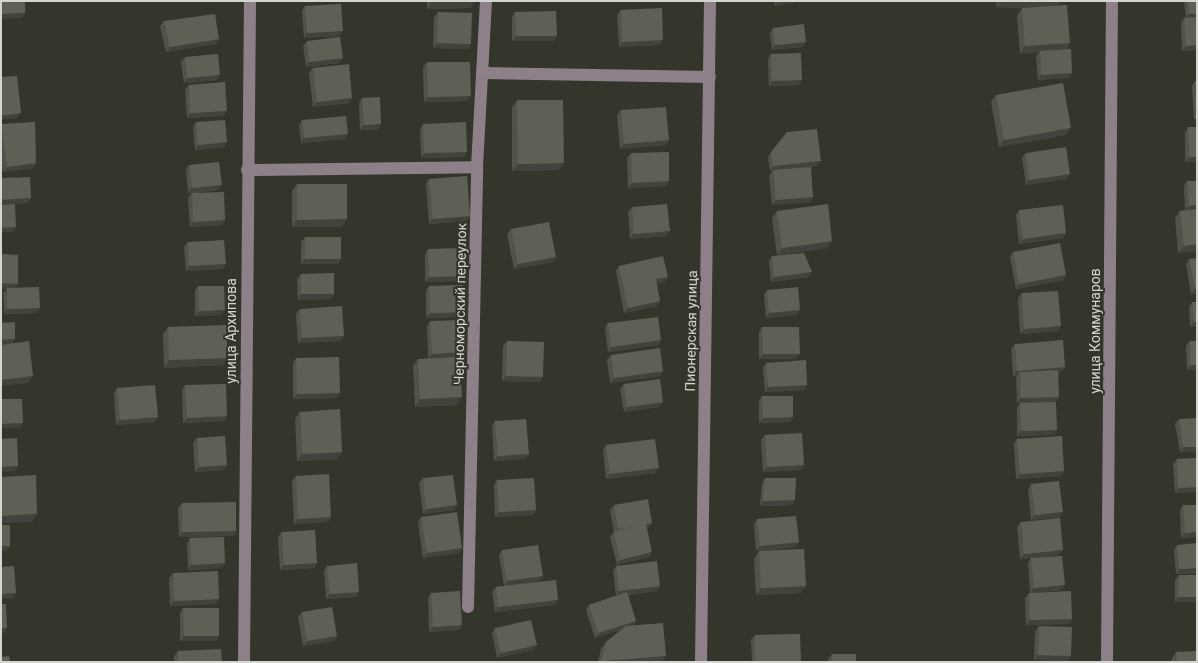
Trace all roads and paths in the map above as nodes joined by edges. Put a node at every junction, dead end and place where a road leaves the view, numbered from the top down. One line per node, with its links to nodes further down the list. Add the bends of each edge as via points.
1 (250, 1): 8 (street, улица Архипова)
2 (486, 1): 5 (street, Черноморский переулок)
3 (710, 1): 6 (street, Пионерская улица)
4 (1112, 1): 12 (street, улица Коммунаров)
5 (482, 73): 6 (street); 7 (street, Черноморский переулок)
6 (710, 77): 11 (street, Пионерская улица)
7 (477, 167): 8 (street); 9 (street, Черноморский переулок)
8 (247, 170): 10 (street, улица Архипова)
9 (468, 608)
10 (244, 662)
11 (701, 662)
12 (1107, 662)

